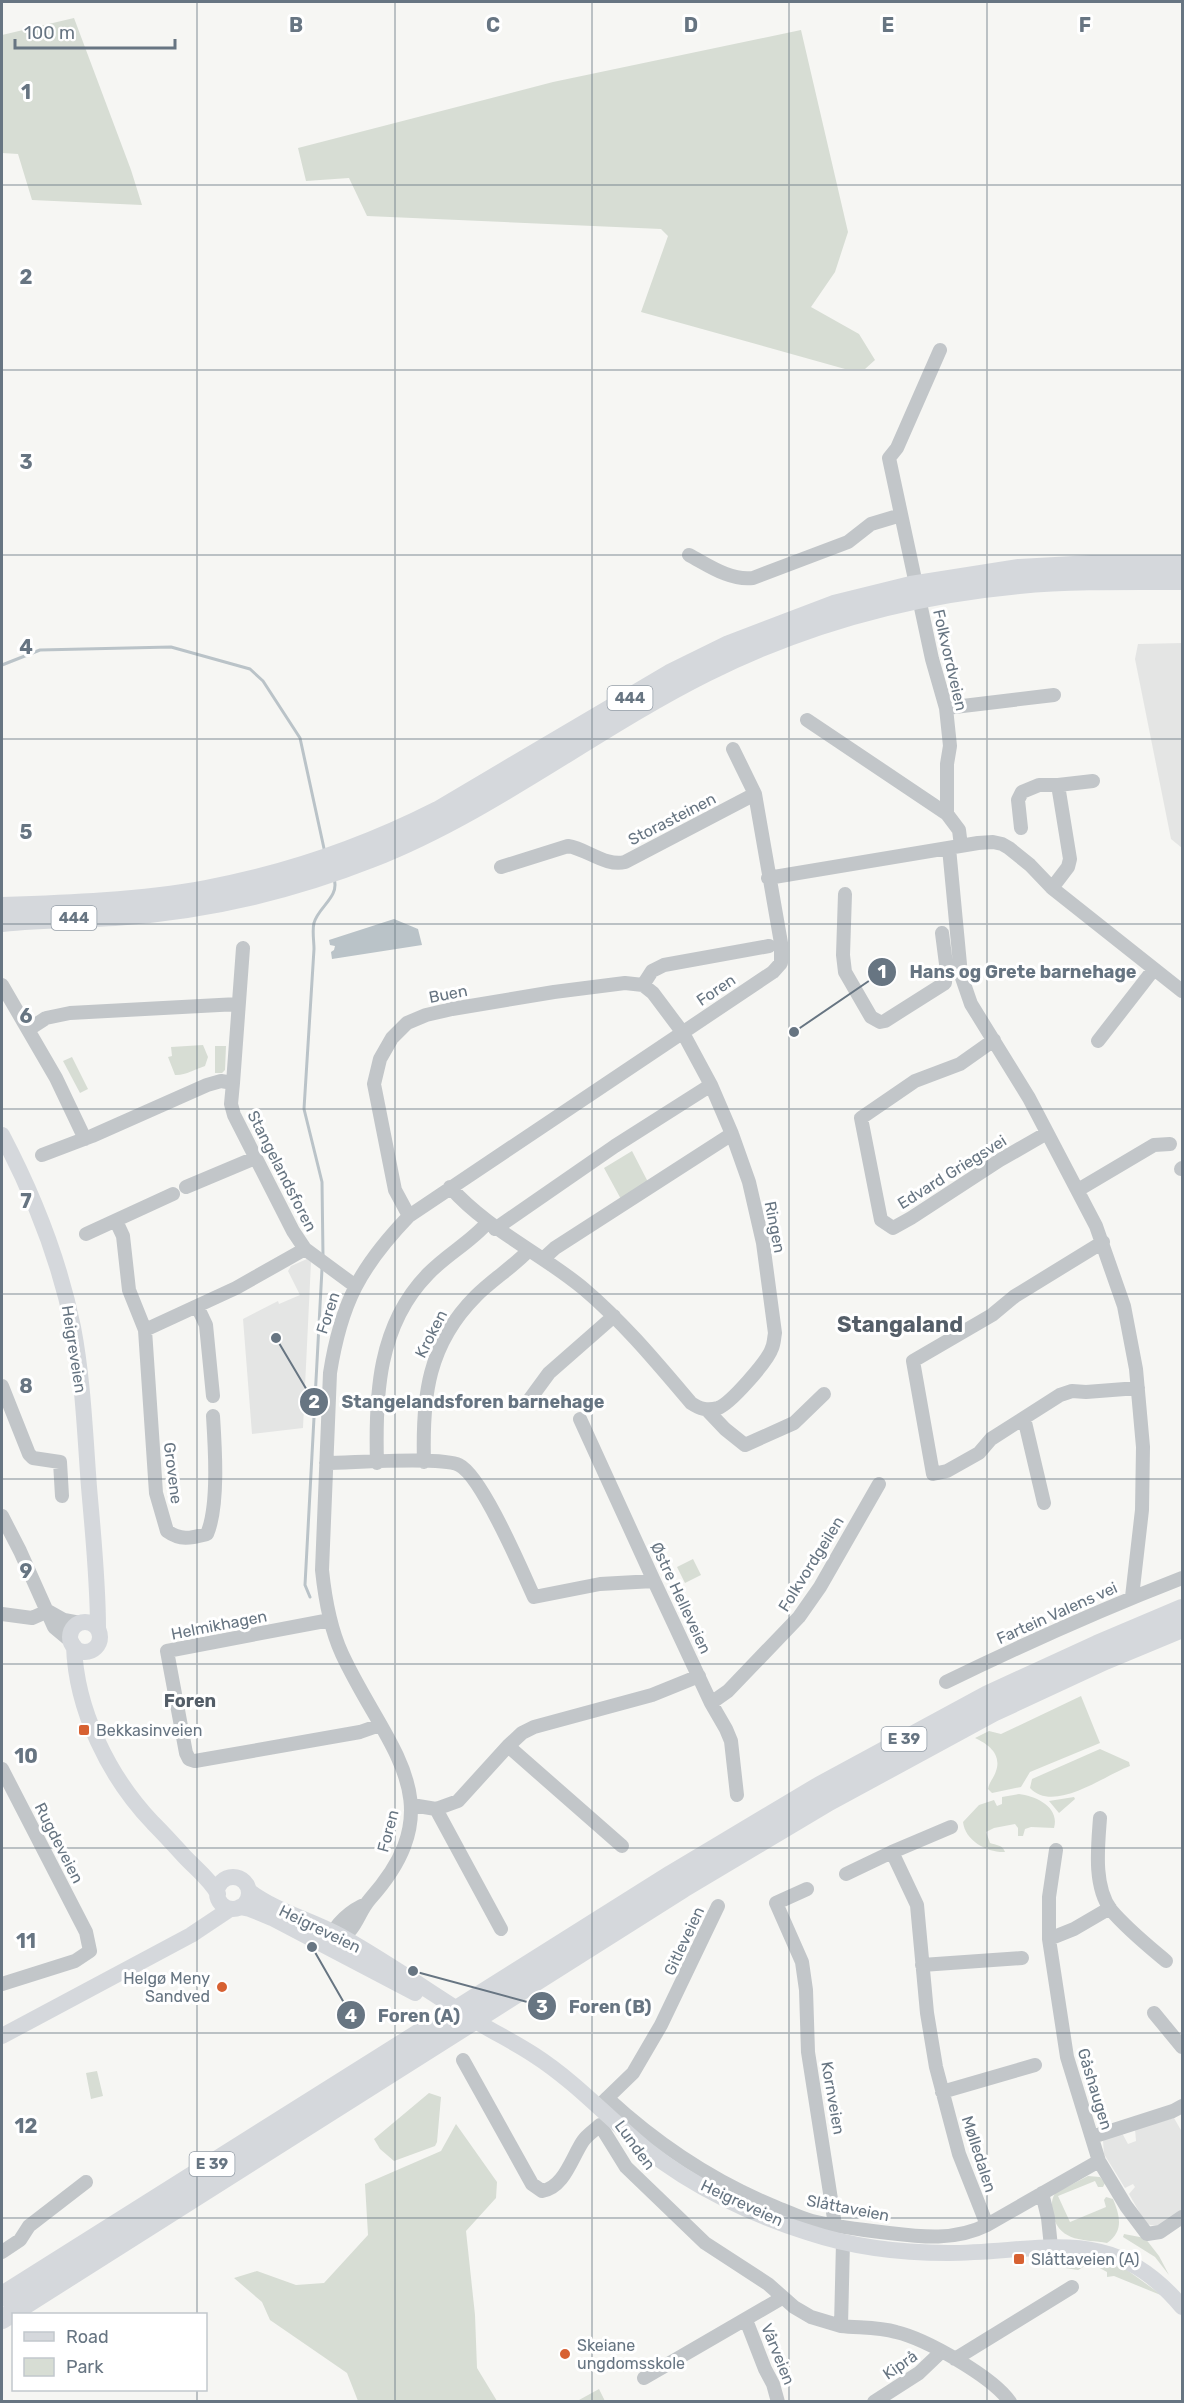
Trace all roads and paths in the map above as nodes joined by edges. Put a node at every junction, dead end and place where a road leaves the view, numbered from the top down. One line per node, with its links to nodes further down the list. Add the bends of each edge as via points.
1 (940, 350): 2 (street, Folkvordveien, via 889,458)
2 (902, 515): 3 (street, via 871,524 848,542 753,578 730,576); 7 (street, Folkvordveien)
3 (689, 555)
4 (1182, 565): 16 (highway, 444, via 1092,565 985,573 878,593 790,620 670,674)
5 (1182, 580): 16 (highway, 444, via 1070,581 991,587 912,600 818,625 705,672 446,824)
6 (1054, 695): 7 (street)
7 (946, 708): 13 (street, Folkvordveien, via 950,746)
8 (807, 720): 13 (street, Folkvordveien)
9 (733, 749): 12 (street)
10 (1094, 781): 11 (street)
11 (1058, 785): 14 (street, via 1039,785 1022,792 1018,800); 20 (street, via 1070,859)
12 (755, 794): 17 (street, Storasteinen, via 625,862 611,862 568,846); 19 (street)
13 (947, 814): 15 (street, Folkvordveien, via 959,830)
14 (1021, 828)
15 (955, 847): 19 (street); 20 (street, via 1002,844); 34 (street, via 961,975 971,1004)
16 (368, 851): 18 (highway, 444)
17 (501, 867)
18 (295, 876): 22 (highway, 444, via 111,901); 23 (highway, 444, via 244,898 189,907 117,916)
19 (768, 878): 33 (street, Foren, via 781,963)
20 (1052, 888): 27 (street)
21 (845, 894): 24 (street, via 843,966 875,1020 885,1021 945,983)
22 (2, 907)
23 (2, 922)
24 (942, 933)
25 (769, 946): 29 (street, Foren, via 664,965 652,971)
26 (243, 948): 31 (street, Stangelandsforen)
27 (1154, 969): 30 (street); 35 (street)
28 (2, 985): 32 (street)
29 (644, 986): 33 (street); 49 (street, Buen, via 625,982 554,992 453,1009 407,1023 380,1059 374,1084 394,1190)
30 (1182, 992)
31 (238, 1004): 32 (street, via 70,1013 46,1018); 36 (street, Stangelandsforen)
32 (29, 1029): 41 (street)
33 (683, 1033): 37 (street, Ringen); 46 (street, Foren)
34 (994, 1040): 38 (street); 38 (street, Edvard Griegsvei, via 960,1064 915,1081 861,1118 882,1220 893,1228)
35 (1098, 1041)
36 (232, 1083): 41 (street, via 207,1085); 44 (street, Stangelandsforen, via 234,1115)
37 (711, 1085): 39 (street, Ringen); 51 (street)
38 (1047, 1132): 47 (street)
39 (732, 1134): 56 (street); 66 (street, Ringen, via 749,1182 763,1243 775,1334 772,1348 759,1368 728,1402)
40 (2, 1135): 77 (main road, Heigreveien, via 41,1217 73,1328 81,1383)
41 (85, 1139): 43 (street)
42 (1170, 1144): 47 (street, via 1154,1145)
43 (42, 1155)
44 (255, 1158): 45 (street); 54 (street, Stangelandsforen)
45 (186, 1187)
46 (450, 1187): 49 (street, Foren); 51 (street)
47 (1078, 1190): 53 (street)
48 (173, 1194): 50 (street)
49 (409, 1216): 57 (street, Foren)
50 (116, 1221): 52 (street); 60 (street, Grovene, via 123,1236 129,1290)
51 (491, 1226): 55 (street); 72 (street, via 454,1250 428,1274 398,1316 379,1376 375,1416)
52 (86, 1234)
53 (1103, 1242): 62 (street, via 1126,1315); 68 (street, via 913,1361 933,1474 947,1471 979,1453 991,1439)
54 (305, 1249): 57 (street, Stangelandsforen); 58 (street)
55 (529, 1250): 56 (street); 70 (street, Kroken, via 477,1295 458,1315 443,1340 427,1386)
56 (543, 1259): 59 (street, via 584,1288)
57 (354, 1285): 71 (street, Foren, via 332,1363)
58 (197, 1306): 60 (street); 64 (street, via 206,1326)
59 (614, 1316): 65 (street, via 549,1373); 66 (street, via 691,1403)
60 (146, 1329): 67 (street, Grovene, via 156,1493 167,1531 176,1537 188,1539 207,1534 213,1521 222,1441)
61 (2, 1386): 74 (street, via 29,1454 60,1462)
62 (1138, 1388): 68 (street, via 1072,1391); 80 (street, via 1143,1447 1142,1510)
63 (824, 1394): 66 (street, via 794,1424 745,1445)
64 (213, 1396)
65 (528, 1403)
66 (707, 1410)
67 (213, 1416)
68 (1024, 1418): 75 (street)
69 (580, 1419): 79 (street, Østre Helleveien)
70 (424, 1462): 72 (street); 79 (street, via 451,1462 462,1466 472,1478 497,1517 534,1597 600,1584)
71 (326, 1463): 72 (street); 84 (street, Foren, via 322,1570)
72 (377, 1463)
73 (879, 1484): 93 (street, Folkvordgeilen, via 799,1617 728,1691)
74 (62, 1496)
75 (1044, 1503)
76 (2, 1516): 82 (street)
77 (95, 1576): 85 (main road, Heigreveien); 86 (main road, Heigreveien)
78 (1182, 1578): 80 (street, Fartein Valens vei)
79 (654, 1581): 90 (street, Østre Helleveien)
80 (1132, 1597): 91 (street, Fartein Valens vei)
81 (1182, 1609): 122 (highway, E 39, via 988,1695 820,1786 506,1979)
82 (48, 1611): 83 (street, via 32,1618); 85 (street); 88 (street, via 54,1627)
83 (2, 1614)
84 (330, 1620): 94 (street, Foren, via 340,1651); 94 (street, Helmikhagen, via 167,1651 186,1753 195,1761 360,1732)
85 (81, 1623): 86 (main road); 88 (main road, Heigreveien, via 72,1630)
86 (98, 1628): 89 (main road, Heigreveien, via 100,1640)
87 (1182, 1628): 122 (highway, E 39, via 1054,1684 913,1754 682,1888 523,1989)
88 (73, 1644): 89 (main road, via 85,1651); 92 (main road, Heigreveien, via 75,1670)
89 (93, 1650): 92 (main road, Heigreveien, via 85,1668)
90 (699, 1676): 93 (street, Østre Helleveien); 95 (street, via 652,1695 534,1727)
91 (946, 1682)
92 (83, 1694): 102 (main road, Heigreveien, via 97,1738 118,1778)
93 (711, 1703): 97 (street, Østre Helleveien, via 731,1741)
94 (380, 1725): 98 (street, Foren, via 409,1783)
95 (508, 1746): 99 (street, via 458,1801); 103 (street)
96 (2, 1769): 119 (street, Rugdeveien, via 86,1932 90,1952)
97 (737, 1795)
98 (412, 1805): 99 (street); 114 (street, Foren, via 401,1856 390,1877 363,1913)
99 (435, 1809): 113 (street)
100 (1100, 1818): 112 (street, via 1097,1856 1100,1881)
101 (951, 1827): 105 (street)
102 (175, 1843): 107 (main road, Heigreveien); 110 (main road, Heigreveien)
103 (622, 1846)
104 (1056, 1850): 115 (street, Gåshaugen, via 1048,1897)
105 (892, 1852): 106 (street); 118 (street, Mølledalen, via 917,1905)
106 (846, 1874)
107 (228, 1878): 109 (main road, via 242,1880); 110 (main road, via 221,1884)
108 (807, 1889): 134 (street, Kornveien, via 776,1903 805,1975 808,2052)
109 (249, 1891): 110 (main road, via 247,1901); 114 (main road, Heigreveien)
110 (227, 1902): 114 (main road, Heigreveien); 121 (main road, via 191,1935)
111 (718, 1906): 127 (street, Gitleveien, via 639,2064)
112 (1110, 1908): 115 (street); 117 (street)
113 (501, 1929)
114 (334, 1938): 127 (main road, Heigreveien, via 548,2064)
115 (1049, 1939): 129 (street, Gåshaugen, via 1066,2057)
116 (1022, 1958): 118 (street)
117 (1166, 1961)
118 (922, 1965): 126 (street, Mølledalen)
119 (2, 1984)
120 (1154, 2013): 123 (street)
121 (2, 2036)
122 (430, 2038): 140 (highway, E 39); 143 (highway, E 39)
123 (1182, 2047)
124 (464, 2060): 141 (street, Lunden, via 532,2184 542,2191 550,2190 584,2139 600,2125 626,2167 651,2193 705,2242 768,2284)
125 (1035, 2066): 126 (street)
126 (942, 2092): 135 (street, Mølledalen, via 967,2177)
127 (603, 2102): 134 (street, Slåttaveien, via 668,2150 717,2179 791,2213); 136 (main road, Heigreveien, via 649,2151 710,2191 761,2216)
128 (1182, 2106): 129 (street)
129 (1092, 2137): 130 (street, Gåshaugen)
130 (1099, 2161): 132 (street, Slåttaveien); 133 (street, Gåshaugen, via 1147,2234 1160,2232)
131 (87, 2182): 138 (street, via 28,2226 20,2240)
132 (1042, 2193): 135 (street, Slåttaveien); 137 (street)
133 (1182, 2217)
134 (835, 2225): 135 (street, Slåttaveien, via 928,2237 960,2235)
135 (987, 2225)
136 (843, 2242): 137 (main road, Heigreveien, via 932,2253); 145 (street)
137 (1051, 2247): 142 (main road, Heigreveien, via 1113,2254 1156,2279)
138 (2, 2252)
139 (1072, 2287): 147 (street)
140 (2, 2296)
141 (782, 2298): 144 (street, Vårveien); 145 (street, Lunden, via 811,2317)
142 (1182, 2307)
143 (2, 2319)
144 (746, 2320): 148 (street, Vårveien); 149 (street, Vårveien)
145 (841, 2326): 146 (street, Lunden, via 896,2332)
146 (941, 2352): 147 (street, Lunden); 150 (street, Kiprå, via 920,2373)
147 (955, 2359): 151 (street, Lunden, via 999,2388)
148 (644, 2379)
149 (778, 2402)
150 (874, 2402)
151 (1010, 2402)

